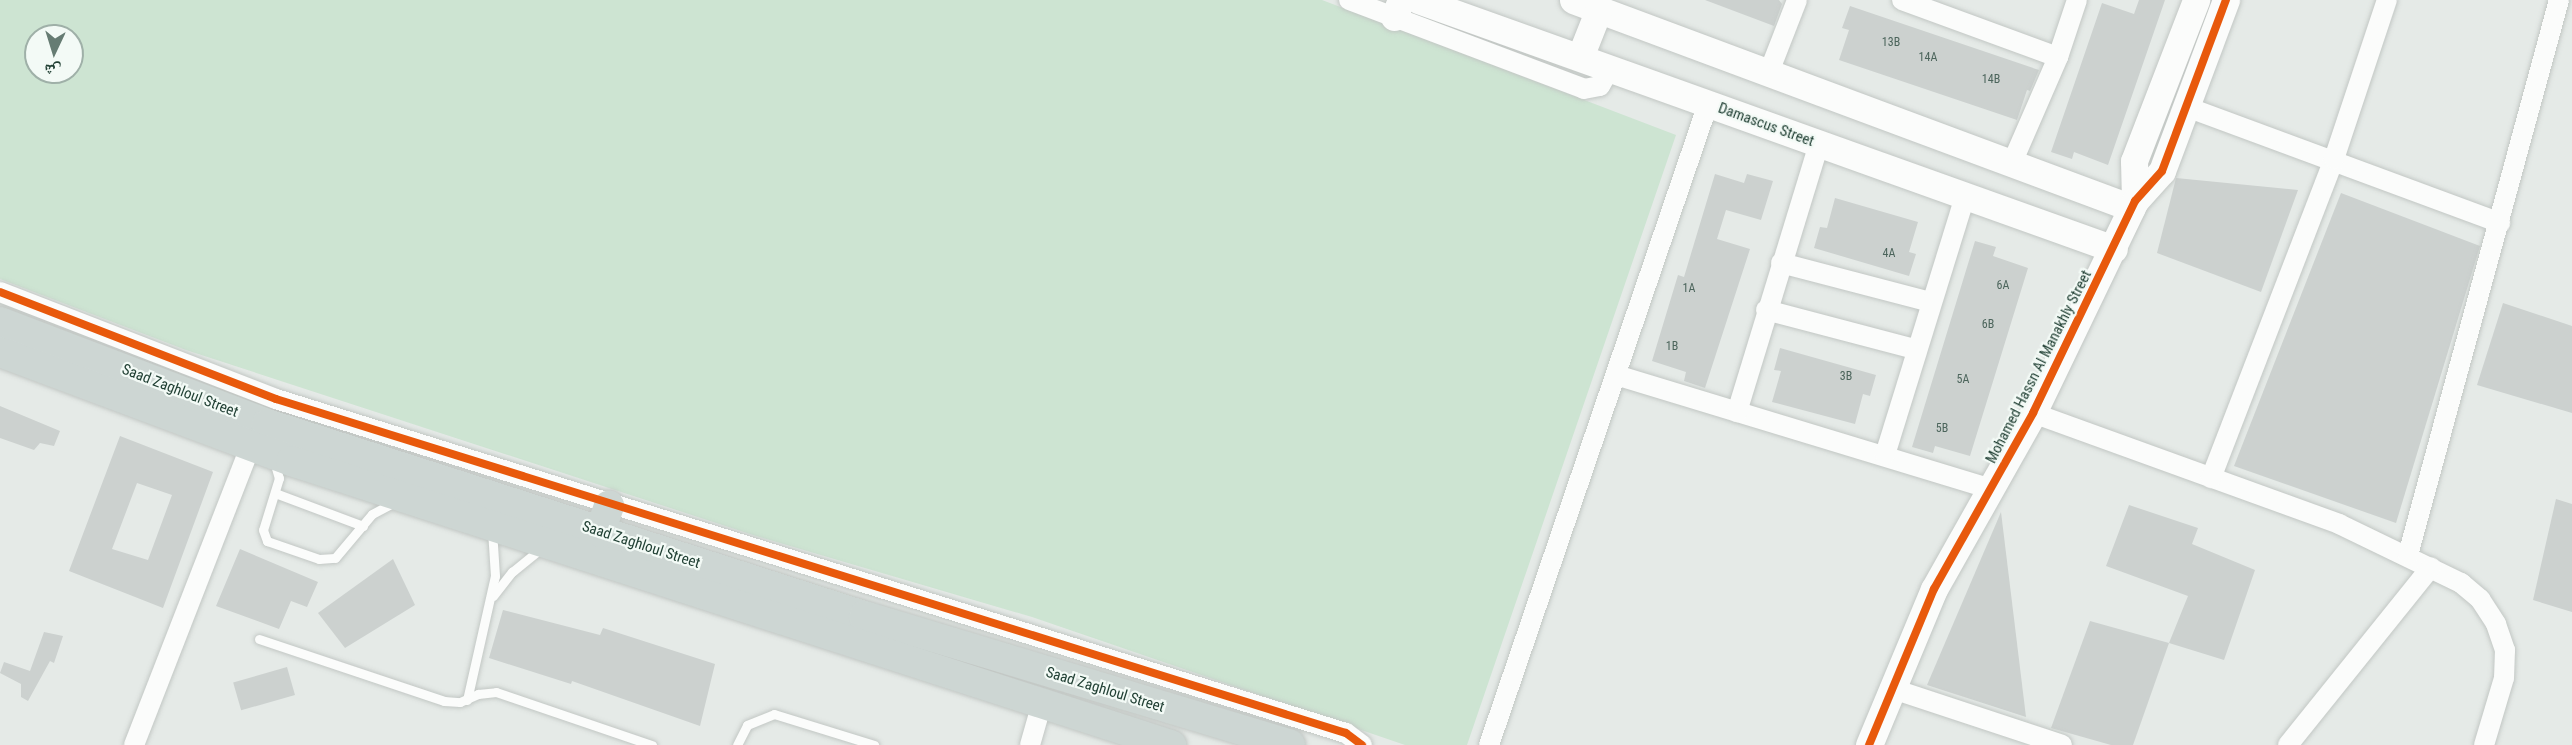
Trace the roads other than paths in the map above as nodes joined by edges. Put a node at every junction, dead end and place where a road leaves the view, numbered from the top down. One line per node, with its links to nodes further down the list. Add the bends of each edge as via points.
1 (1349, 0): 11 (street)
2 (1419, 0): 15 (street, Damascus Street)
3 (1573, 0): 12 (street)
4 (1797, 0): 18 (street)
5 (1902, 0): 16 (street)
6 (2077, 0): 16 (street)
7 (2196, 0): 13 (street, Mohamed Hassn Al Manakhly Street)
8 (2226, 0): 14 (street, Mohamed Hassn Al Manakhly Street)
9 (2387, 0): 22 (street)
10 (2559, 0): 28 (street)
11 (1398, 9): 17 (street, via 1584,88 1600,86)
12 (1599, 9): 15 (street); 18 (street)
13 (2184, 30): 14 (street); 23 (street, Mohamed Hassn Al Manakhly Street)
14 (2211, 40): 20 (street, Mohamed Hassn Al Manakhly Street)
15 (1580, 57): 17 (street, Damascus Street)
16 (2058, 57): 24 (street)
17 (1610, 68): 19 (street, Damascus Street)
18 (1769, 72): 24 (street)
19 (1708, 104): 21 (street, Damascus Street); 37 (street)
20 (2187, 107): 22 (street); 27 (street, Mohamed Hassn Al Manakhly Street, via 2157,180)
21 (1819, 144): 26 (street, Damascus Street); 30 (street)
22 (2334, 159): 28 (street); 43 (street)
23 (2134, 161): 25 (street); 27 (street, Mohamed Hassn Al Manakhly Street)
24 (2012, 163): 25 (street)
25 (2094, 193): 27 (street)
26 (1965, 196): 29 (street, Damascus Street); 32 (street)
27 (2134, 204): 29 (street, Mohamed Hassn Al Manakhly Street)
28 (2500, 223): 51 (street)
29 (2114, 249): 40 (street, Mohamed Hassn Al Manakhly Street)
30 (1781, 263): 32 (street); 33 (street)
31 (0, 291): 38 (street)
32 (1931, 302): 35 (street)
33 (1766, 310): 35 (street); 39 (street)
34 (0, 322): 38 (main road, Saad Zaghloul Street)
35 (1915, 349): 42 (street)
36 (0, 352): 41 (main road, Saad Zaghloul Street)
37 (1616, 375): 39 (street); 68 (street)
38 (210, 389): 47 (main road, Saad Zaghloul Street)
39 (1737, 412): 42 (street)
40 (2033, 413): 43 (street); 44 (street, Mohamed Hassn Al Manakhly Street)
41 (258, 450): 45 (lane, via 278,469); 46 (main road, Saad Zaghloul Street); 60 (street)
42 (1885, 455): 44 (street)
43 (2211, 478): 51 (street, via 2339,524)
44 (1992, 489): 56 (street, Mohamed Hassn Al Manakhly Street, via 1934,590)
45 (275, 493): 49 (lane); 49 (lane, via 263,530 267,542 330,560 341,554)
46 (414, 501): 48 (main road, Saad Zaghloul Street); 49 (lane, via 381,507)
47 (605, 519): 54 (main road, Saad Zaghloul Street); 67 (street, via 1346,732)
48 (491, 525): 50 (main road, Saad Zaghloul Street); 53 (lane, via 496,559)
49 (363, 526)
50 (547, 544): 53 (lane, via 512,572); 54 (main road, Saad Zaghloul Street)
51 (2408, 555): 52 (street)
52 (2431, 567): 71 (street); 72 (street, via 2480,598 2496,624 2505,650 2504,678)
53 (488, 609): 57 (lane)
54 (860, 629): 58 (main road, Saad Zaghloul Street); 66 (main road, Saad Zaghloul Street)
55 (259, 639): 57 (lane, via 444,701)
56 (1890, 688): 69 (street, Mohamed Hassn Al Manakhly Street); 70 (street)
57 (467, 700): 61 (lane, via 495,692)
58 (1042, 703): 59 (main road, Saad Zaghloul Street); 64 (street)
59 (1140, 740): 65 (main road, Saad Zaghloul Street)
60 (134, 745)
61 (652, 745)
62 (737, 745): 63 (lane, via 747,724 774,714)
63 (873, 745)
64 (1030, 745)
65 (1172, 745)
66 (1290, 745)
67 (1362, 745)
68 (1490, 745)
69 (1869, 745)
70 (2062, 745)
71 (2288, 745)
72 (2484, 745)

